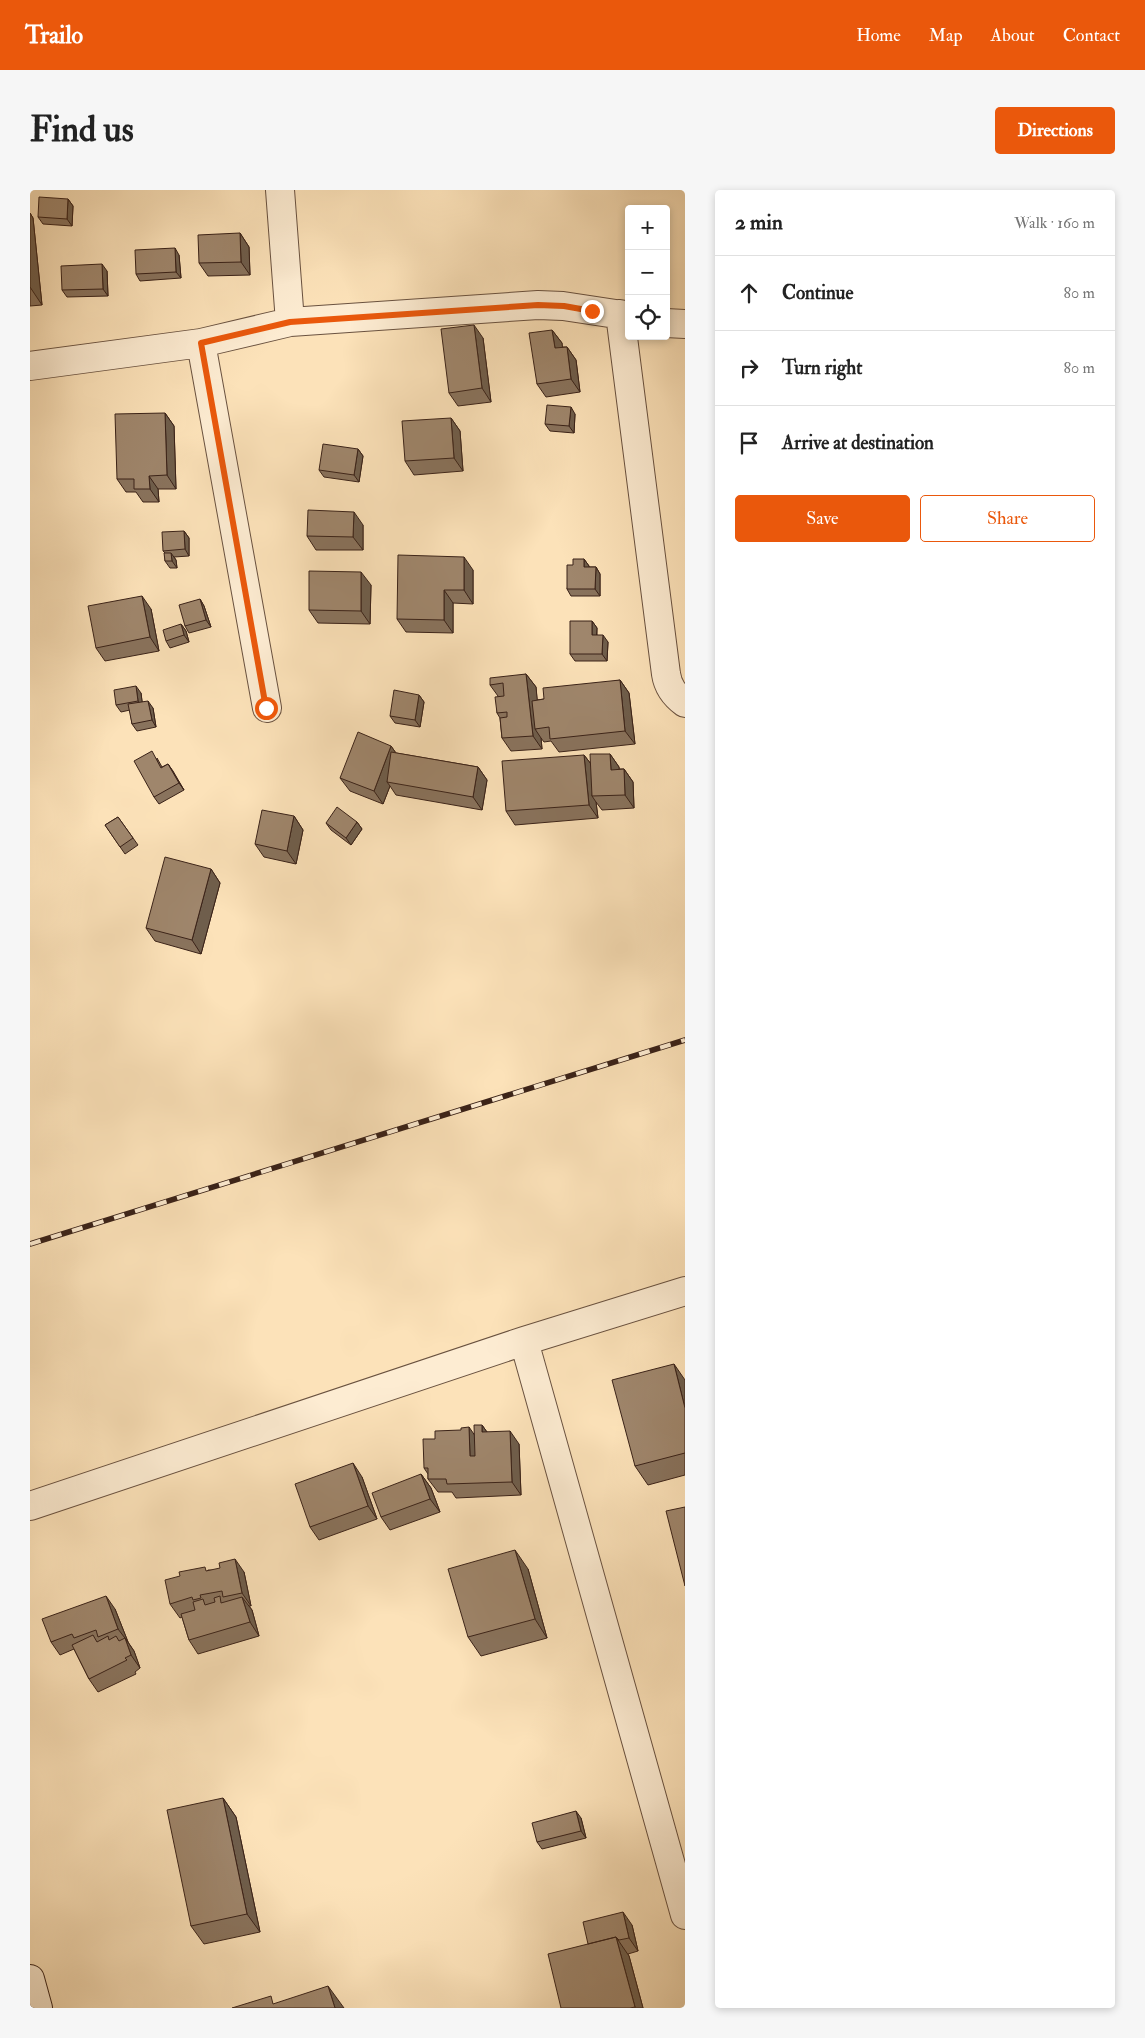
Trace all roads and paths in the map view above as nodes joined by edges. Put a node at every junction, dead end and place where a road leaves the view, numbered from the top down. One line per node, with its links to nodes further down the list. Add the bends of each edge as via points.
1 (280, 190): 3 (street)
2 (624, 315): 3 (street, via 538,305); 8 (street, via 666,674 668,686)
3 (290, 322): 6 (street)
4 (670, 323): 5 (street)
5 (685, 324)
6 (201, 343): 7 (street); 9 (street)
7 (30, 366)
8 (685, 703)
9 (266, 708)
10 (685, 1291): 11 (street)
11 (524, 1341): 12 (street); 13 (street)
12 (30, 1506)
13 (685, 1915)
14 (30, 1979): 15 (street)
15 (38, 2008)

